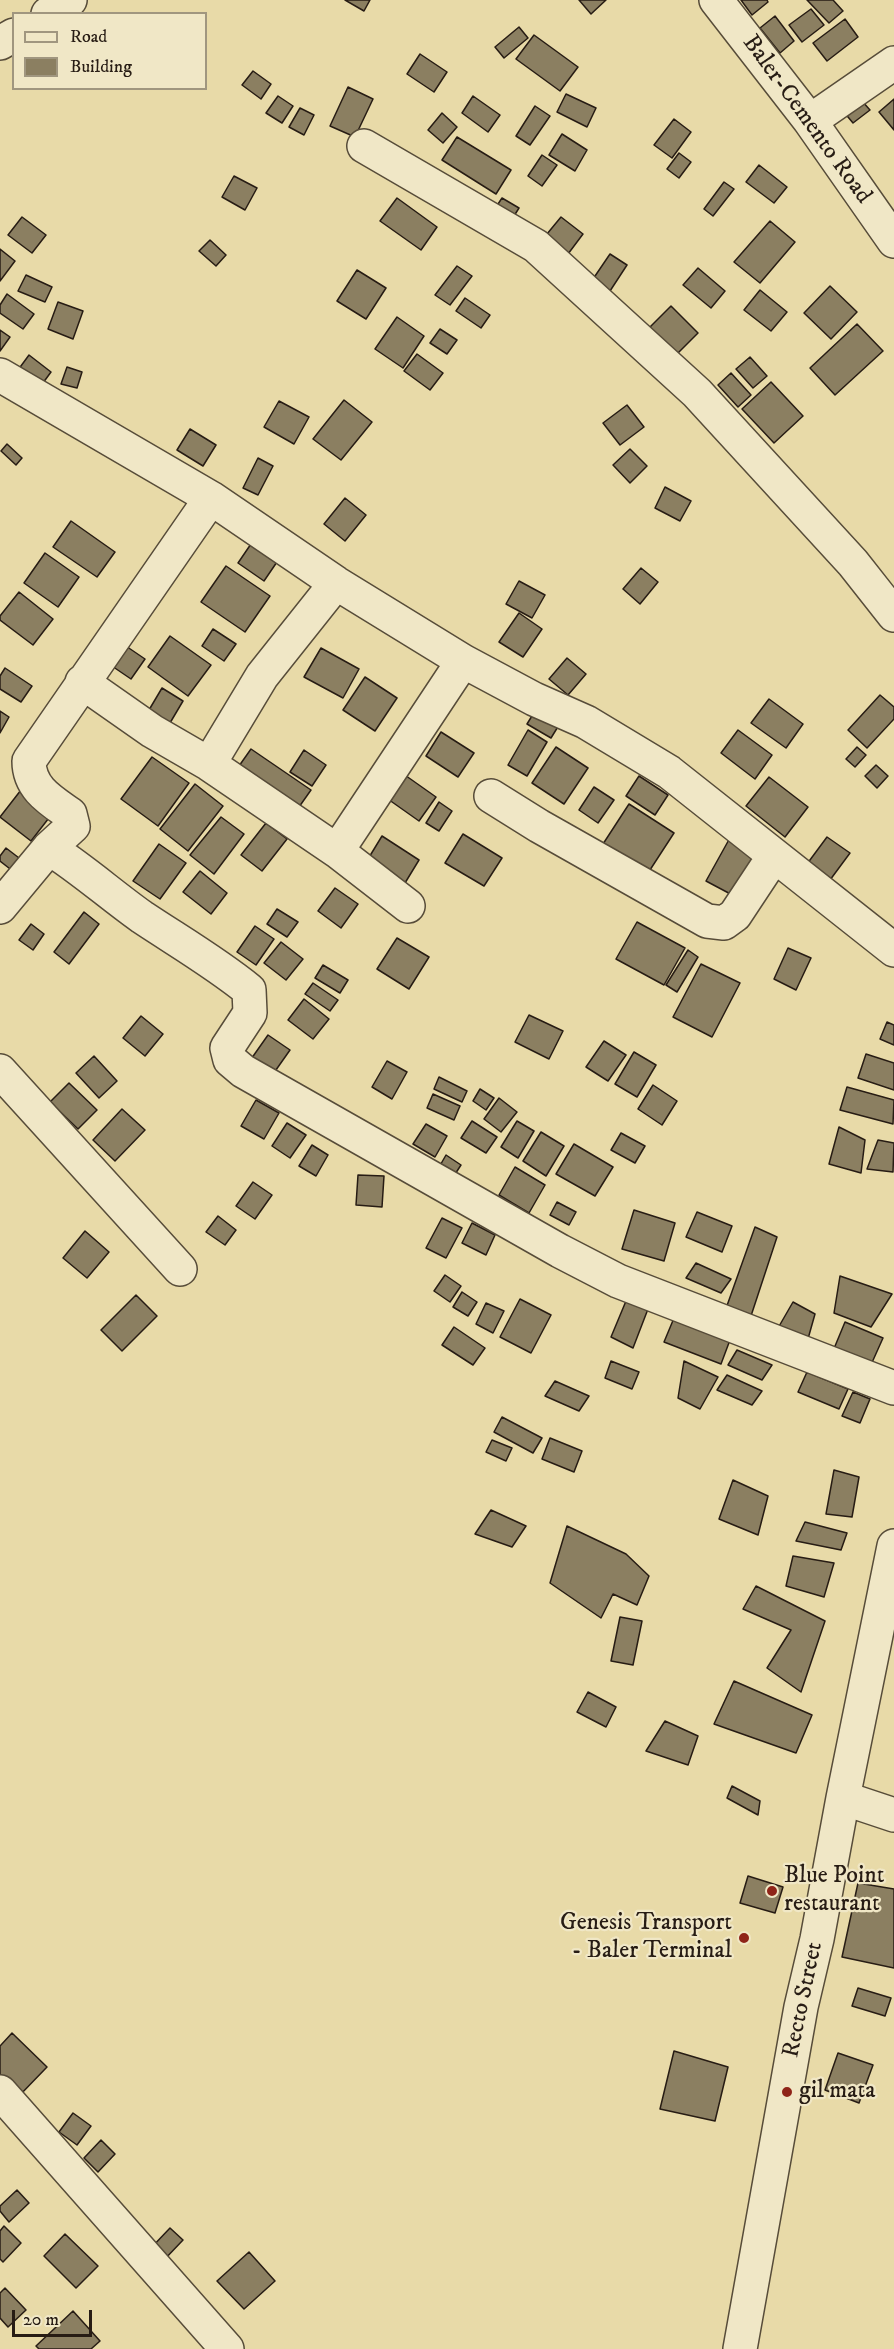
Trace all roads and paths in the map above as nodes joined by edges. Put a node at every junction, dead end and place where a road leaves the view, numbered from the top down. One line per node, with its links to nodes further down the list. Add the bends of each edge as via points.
1 (70, 0): 3 (street)
2 (716, 0): 5 (street, Baler-Cemento Road)
3 (51, 12)
4 (894, 63): 5 (street)
5 (810, 121): 7 (street, Baler-Cemento Road)
6 (364, 146): 11 (street, via 536,246 697,393 853,563)
7 (894, 241)
8 (0, 375): 9 (street)
9 (211, 498): 10 (street); 13 (street)
10 (336, 583): 12 (street); 14 (street, via 262,676)
11 (894, 615)
12 (463, 661): 17 (street); 18 (street, via 586,722 669,772)
13 (82, 682): 14 (street, via 152,731); 16 (street, via 29,761 29,774 36,787 70,814 73,826)
14 (209, 764): 17 (street)
15 (491, 796): 18 (street, via 706,921 724,923 735,915)
16 (50, 848): 20 (street); 24 (street, via 249,990 250,1013 227,1048 230,1060 243,1071 618,1281)
17 (337, 851): 19 (street)
18 (774, 855): 21 (street)
19 (408, 906)
20 (0, 907)
21 (894, 950)
22 (0, 1071): 23 (street)
23 (180, 1269)
24 (894, 1388)
25 (894, 1546): 26 (street, Recto Street)
26 (843, 1798): 27 (street); 30 (street, Recto Street)
27 (894, 1815)
28 (0, 2092): 29 (street)
29 (227, 2349)
30 (740, 2349)

